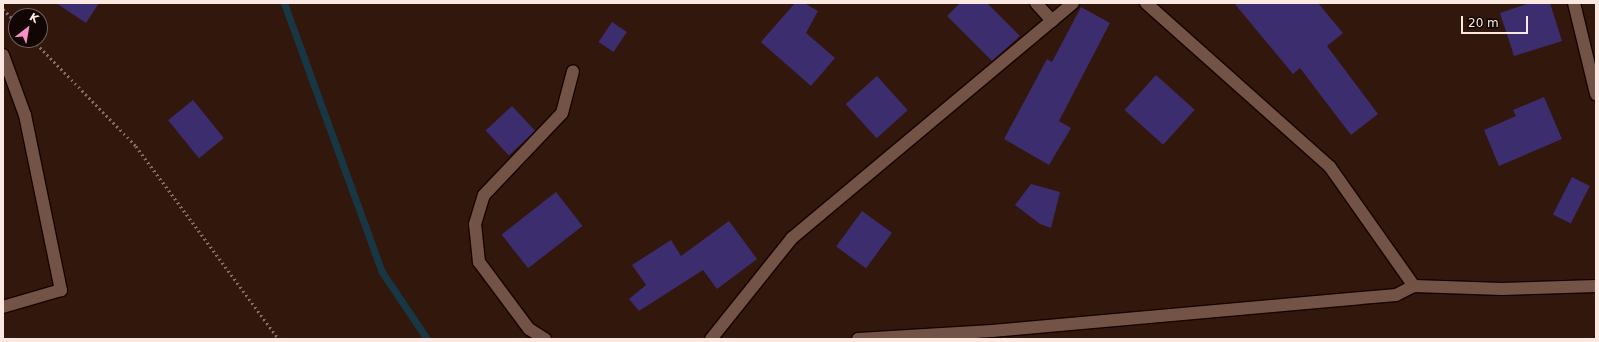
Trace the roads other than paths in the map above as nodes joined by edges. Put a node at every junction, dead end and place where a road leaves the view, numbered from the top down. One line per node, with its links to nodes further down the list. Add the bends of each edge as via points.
1 (1036, 3): 5 (street)
2 (1073, 3): 5 (street)
3 (1146, 3): 9 (street, via 1330,167)
4 (1574, 3): 8 (street)
5 (1052, 21): 13 (street, via 792,238)
6 (3, 56): 11 (street, via 25,115 61,290)
7 (573, 71): 12 (street, via 562,113 484,195 475,224 478,262 529,329)
8 (1596, 94)
9 (1414, 286): 10 (street, via 1502,289); 14 (street, via 1396,295 992,331)
10 (1596, 286)
11 (3, 306)
12 (545, 339)
13 (711, 339)
14 (858, 339)

